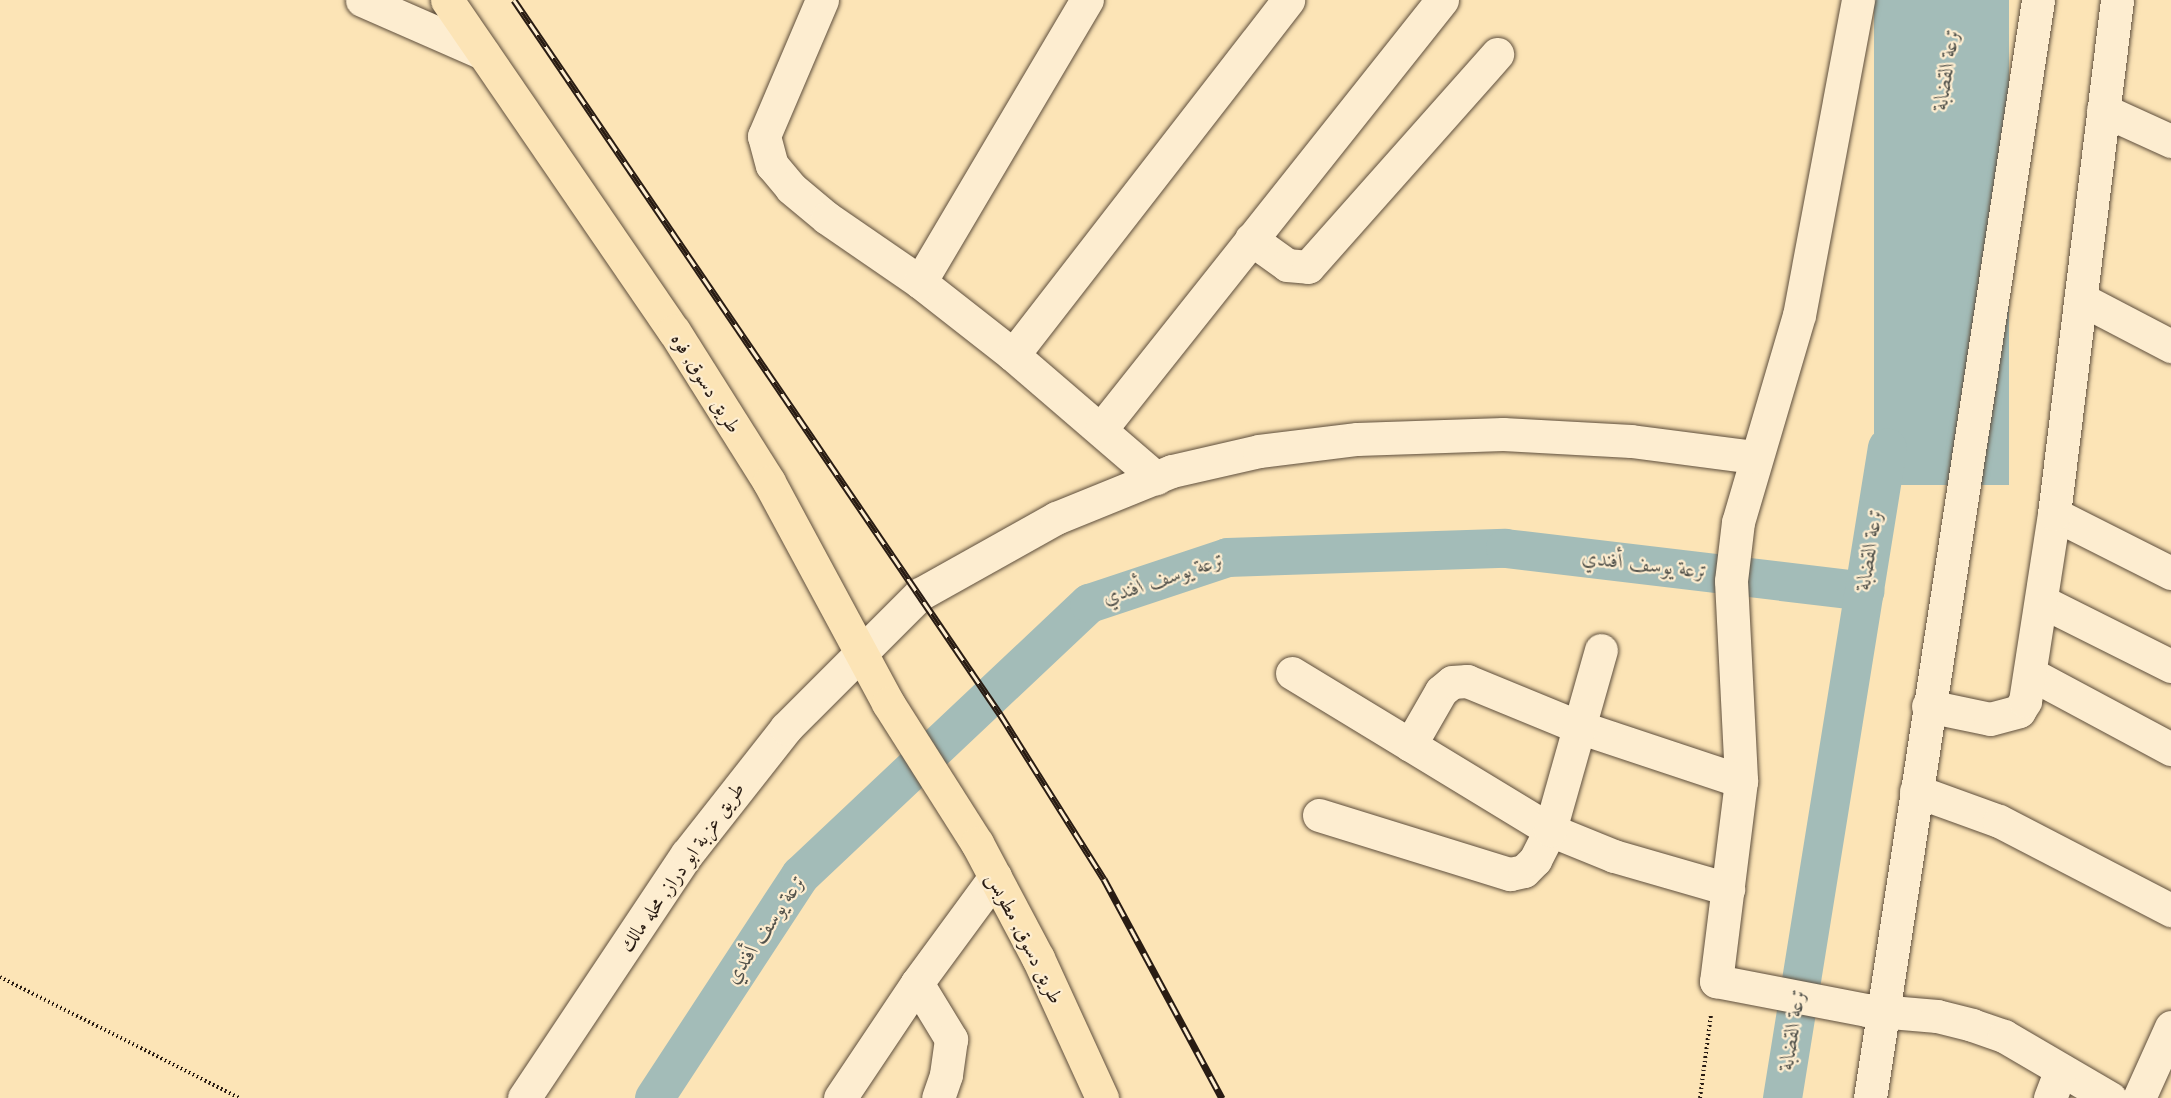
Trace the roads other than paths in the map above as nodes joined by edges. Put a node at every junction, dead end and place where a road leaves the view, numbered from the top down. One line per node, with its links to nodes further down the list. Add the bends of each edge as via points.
1 (362, 0): 10 (street)
2 (447, 0): 10 (main road, طريق دسوق, فوه)
3 (822, 0): 15 (street, via 768,125 765,151 791,188)
4 (1087, 0): 15 (street)
5 (1288, 0): 18 (street)
6 (1442, 0): 14 (street)
7 (1858, 0): 20 (street, via 1799,315)
8 (2038, 0): 30 (street)
9 (2117, 0): 12 (street)
10 (483, 53): 26 (main road, طريق دسوق, فوه, via 674,331 757,462)
11 (1497, 54): 14 (street, via 1308,267 1287,265)
12 (2103, 110): 13 (street); 16 (street)
13 (2171, 141)
14 (1251, 239): 19 (street)
15 (920, 282): 18 (street)
16 (2081, 299): 17 (street); 22 (street)
17 (2168, 336)
18 (1013, 356): 19 (street)
19 (1101, 429): 21 (street)
20 (1755, 457): 21 (street, طريق عزبة ابو دراز, محله مالك, via 1631,441 1480,435 1357,439 1259,451); 34 (street, via 1738,522 1731,581)
21 (1156, 478): 26 (street, طريق عزبة ابو دراز, محله مالك, via 1056,518 920,594)
22 (2054, 514): 23 (street); 24 (street)
23 (2171, 573)
24 (2043, 602): 27 (street); 29 (street)
25 (1601, 650): 31 (street)
26 (860, 651): 35 (main road, طريق دسوق, فوه); 46 (street, طريق عزبة ابو دراز, محله مالك, via 786,728 719,810)
27 (2171, 666)
28 (1292, 673): 32 (street)
29 (2031, 674): 30 (street, via 2019,711 2005,717 1990,719); 33 (street)
30 (1929, 706): 36 (street)
31 (1580, 727): 32 (street, via 1467,681 1452,682 1441,692); 34 (street); 38 (street)
32 (1410, 745): 38 (street)
33 (2171, 749)
34 (1741, 781): 40 (street)
35 (938, 783): 39 (main road, طريق دسوق, مطوبس)
36 (1916, 791): 41 (street, via 1999,821); 43 (street)
37 (1319, 815): 38 (street, via 1510,874 1524,871 1535,860)
38 (1550, 830): 40 (street, via 1614,856)
39 (995, 877): 42 (street); 49 (main road, طريق دسوق, مطوبس, via 1038,958)
40 (1728, 889): 43 (street, via 1716,981)
41 (2171, 910)
42 (916, 983): 47 (street); 48 (street, via 951,1039)
43 (1874, 1010): 45 (street, via 1937,1017 2004,1036); 50 (street)
44 (2171, 1026): 52 (street)
45 (2056, 1084): 51 (street)
46 (524, 1098)
47 (840, 1098)
48 (938, 1098)
49 (1102, 1098)
50 (1870, 1098)
51 (2110, 1098)
52 (2139, 1098)

